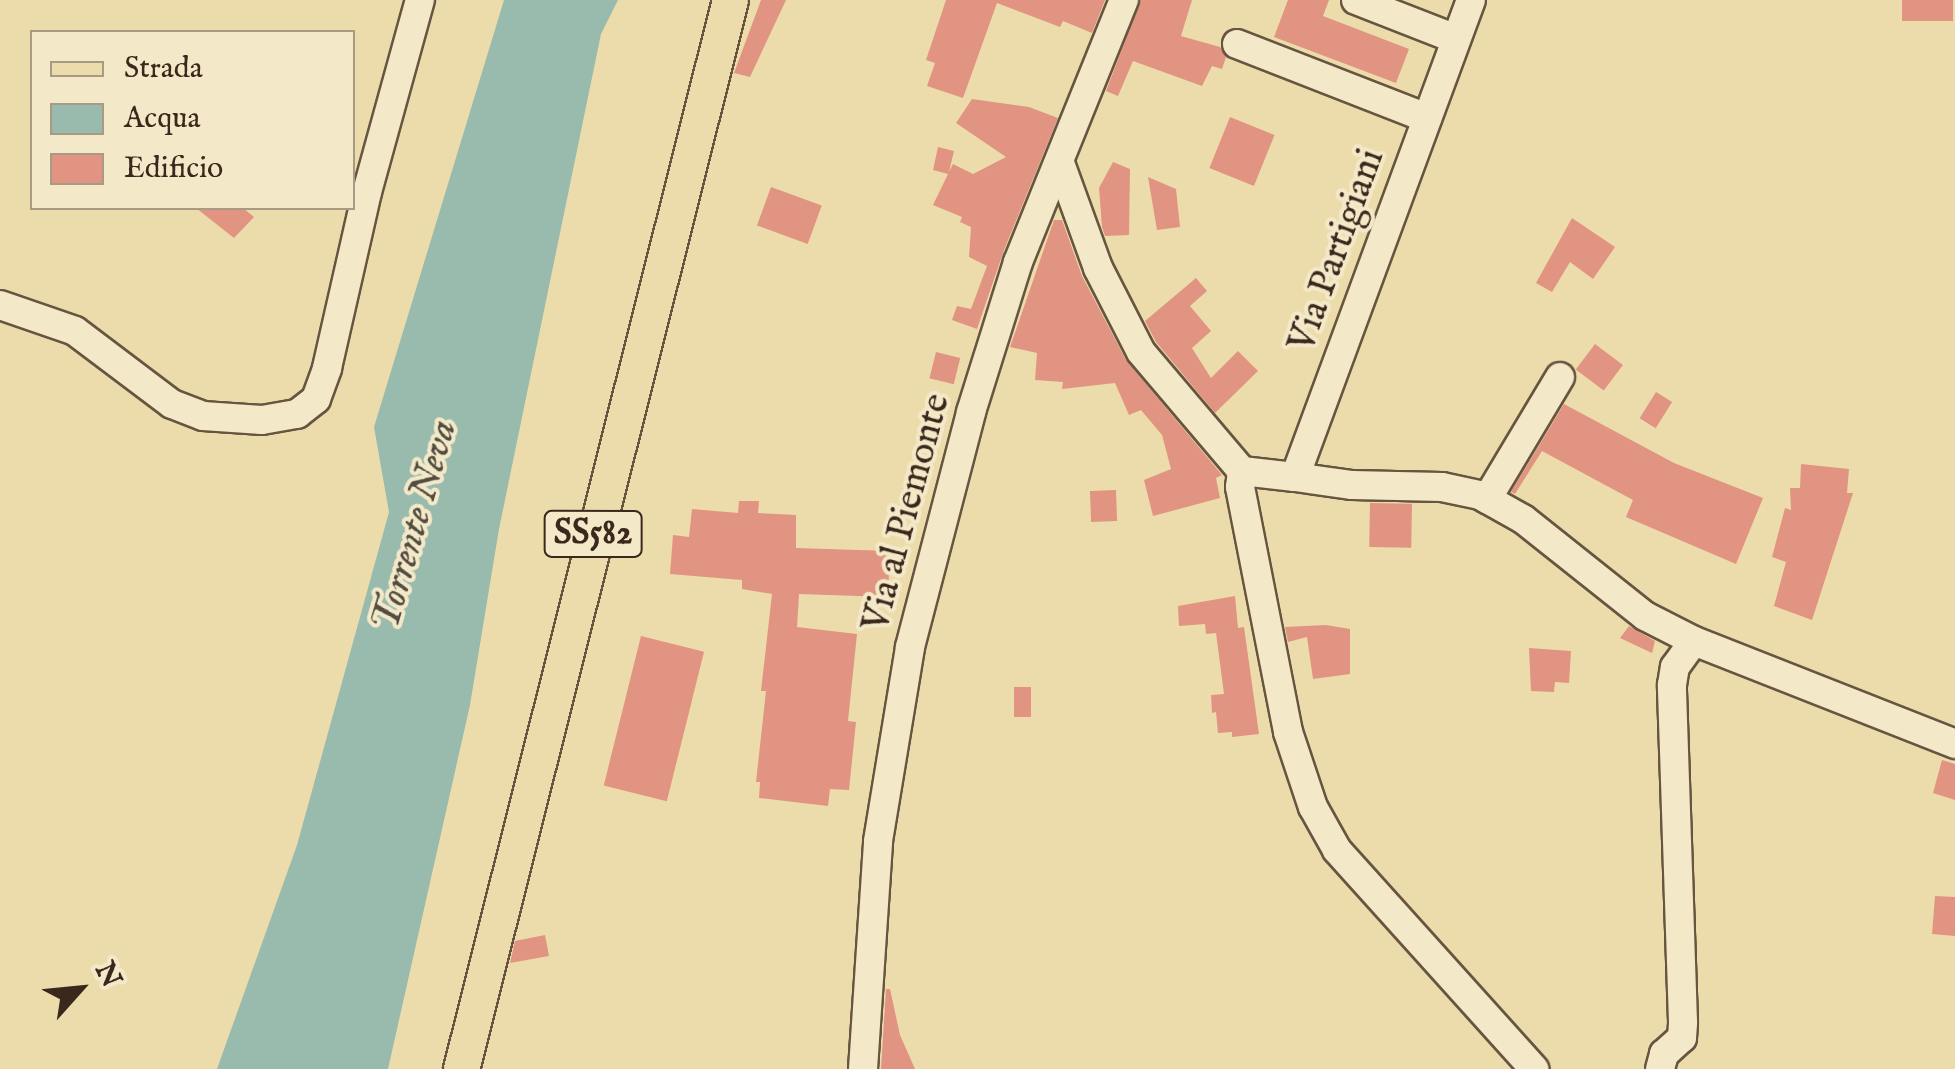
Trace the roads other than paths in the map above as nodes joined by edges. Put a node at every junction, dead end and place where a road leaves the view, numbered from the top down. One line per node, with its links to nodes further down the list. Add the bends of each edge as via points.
1 (420, 0): 10 (street, via 327,368 316,399 297,414 230,420 187,410 75,331)
2 (730, 0): 17 (main road, SS582)
3 (1124, 0): 9 (street, Via al Piemonte)
4 (1356, 0): 6 (street)
5 (1471, 0): 6 (street, Via Partigiani)
6 (1456, 39): 8 (street, Via Partigiani)
7 (1237, 44): 8 (street)
8 (1427, 118): 13 (street, Via Partigiani)
9 (1060, 164): 12 (street, via 1098,268 1141,352); 18 (street, Via al Piemonte, via 1018,262 971,412 910,647 878,841)
10 (0, 305)
11 (1560, 377): 14 (street)
12 (1242, 471): 13 (street); 19 (street, via 1288,732 1313,807 1336,850)
13 (1295, 477): 14 (street, via 1442,487)
14 (1486, 498): 15 (street, via 1645,616)
15 (1694, 640): 16 (street); 20 (street, via 1672,685 1682,1038 1664,1054)
16 (1955, 744)
17 (462, 1069)
18 (863, 1069)
19 (1534, 1069)
20 (1660, 1069)

